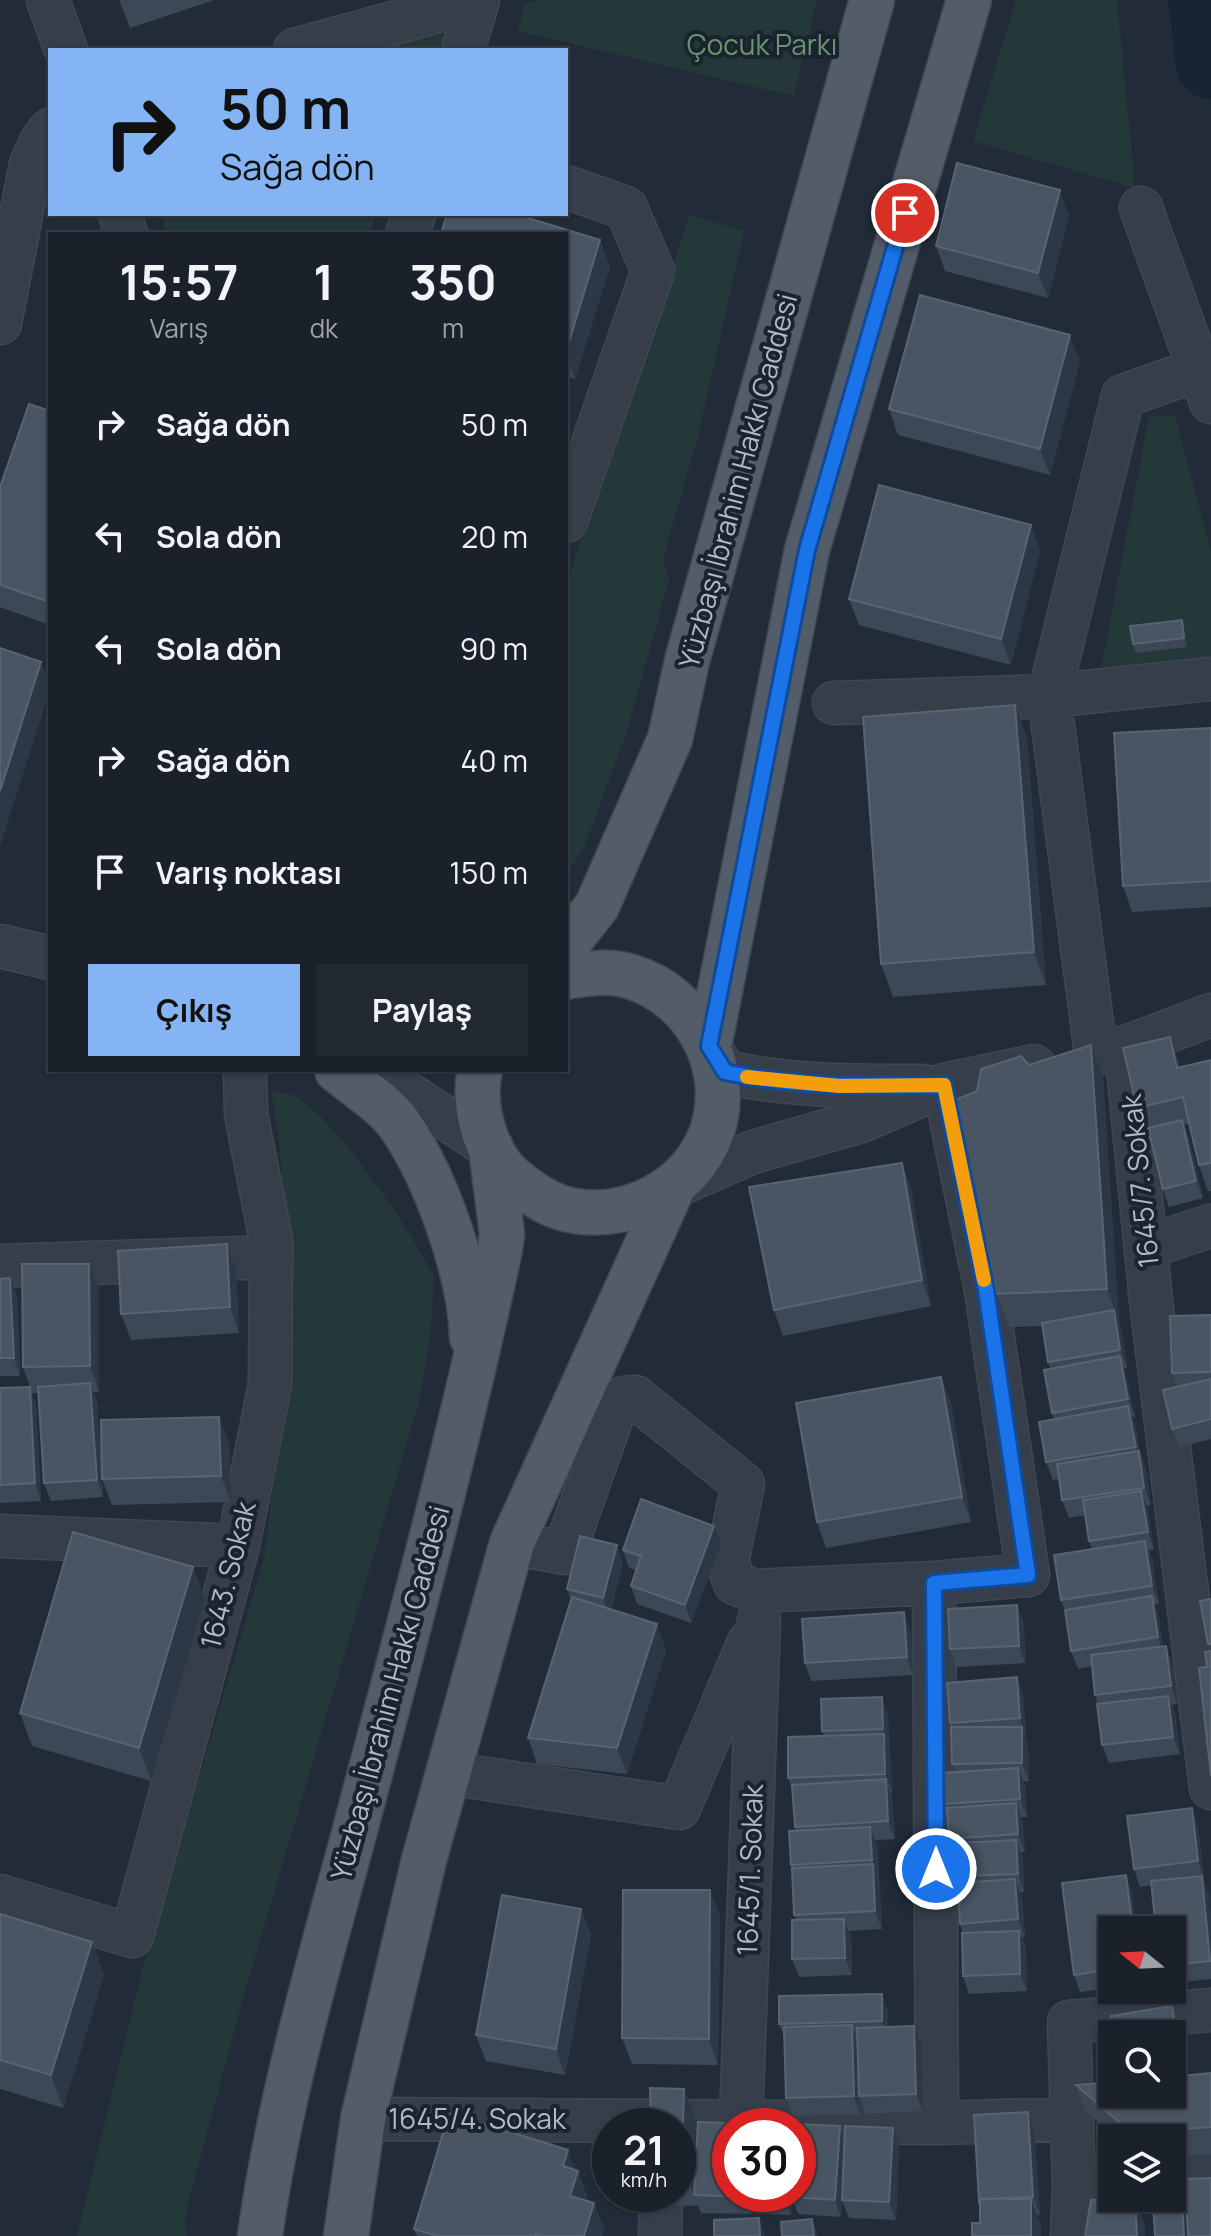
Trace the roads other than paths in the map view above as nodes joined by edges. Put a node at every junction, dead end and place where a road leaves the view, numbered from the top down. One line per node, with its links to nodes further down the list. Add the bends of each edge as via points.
1 (48, 0): 5 (street)
2 (478, 0): 6 (street); 7 (street)
3 (872, 0): 17 (main road, Yüzbaşı İbrahim Hakkı Caddesi, via 670,739 597,906)
4 (969, 0): 22 (main road, via 807,550)
5 (65, 48)
6 (302, 48)
7 (464, 48)
8 (48, 133): 11 (street, via 31,164)
9 (568, 188): 13 (street, via 626,208 653,271)
10 (1141, 208): 12 (street)
11 (0, 323)
12 (1206, 385): 15 (street, via 1123,396)
13 (568, 515)
14 (1211, 679): 15 (street)
15 (1049, 696): 16 (street); 23 (street, 1645/7. Sokak)
16 (834, 703)
17 (568, 942)
18 (0, 946): 19 (street)
19 (48, 958)
20 (568, 977): 22 (main road, via 595,972 631,977 664,992 691,1016)
21 (1211, 1015): 23 (street)
22 (709, 1046): 28 (street, via 725,1072 752,1078 839,1086); 30 (main road, via 718,1084 714,1122 699,1158)
23 (1111, 1050): 28 (street); 32 (street, 1645/7. Sokak)
24 (245, 1072): 33 (street, 1643. Sokak, via 246,1114)
25 (339, 1072): 35 (main road, via 401,1127 452,1234 471,1325)
26 (375, 1072): 29 (street)
27 (480, 1072): 29 (main road, via 479,1116)
28 (944, 1085): 30 (street, via 861,1121 753,1152); 39 (street, via 986,1290 1028,1575)
29 (491, 1148): 30 (main road, via 511,1177 539,1199 572,1211 607,1213 642,1205); 35 (main road, Yüzbaşı İbrahim Hakkı Caddesi, via 502,1234)
30 (673, 1187): 37 (main road)
31 (1211, 1226): 32 (street)
32 (1148, 1246): 42 (street, 1645/7. Sokak)
33 (272, 1257): 34 (street); 38 (street, 1643. Sokak, via 270,1384)
34 (0, 1266)
35 (473, 1373): 55 (main road, Yüzbaşı İbrahim Hakkı Caddesi, via 305,2014)
36 (0, 1536): 38 (street)
37 (512, 1543): 40 (street, via 564,1553 614,1411 624,1398 635,1397 743,1484 727,1562 735,1583); 41 (main road)
38 (238, 1546): 43 (street, 1643. Sokak, via 132,1936)
39 (934, 1583): 40 (street); 50 (street)
40 (756, 1605): 41 (street, via 679,1808); 45 (street, 1645/1. Sokak)
41 (447, 1773): 46 (main road)
42 (1211, 1788)
43 (0, 1896)
44 (1211, 2010): 47 (street, via 1069,2022)
45 (741, 2108)
46 (363, 2119): 48 (street, 1645/4. Sokak); 56 (main road)
47 (1070, 2119): 50 (street, 1645/4. Sokak); 53 (street)
48 (592, 2122)
49 (816, 2122): 50 (street, 1645/4. Sokak)
50 (937, 2123)
51 (1211, 2174): 52 (street)
52 (1186, 2176)
53 (1093, 2183): 58 (street)
54 (661, 2212): 57 (street)
55 (260, 2236)
56 (346, 2236)
57 (660, 2236)
58 (1072, 2236)

